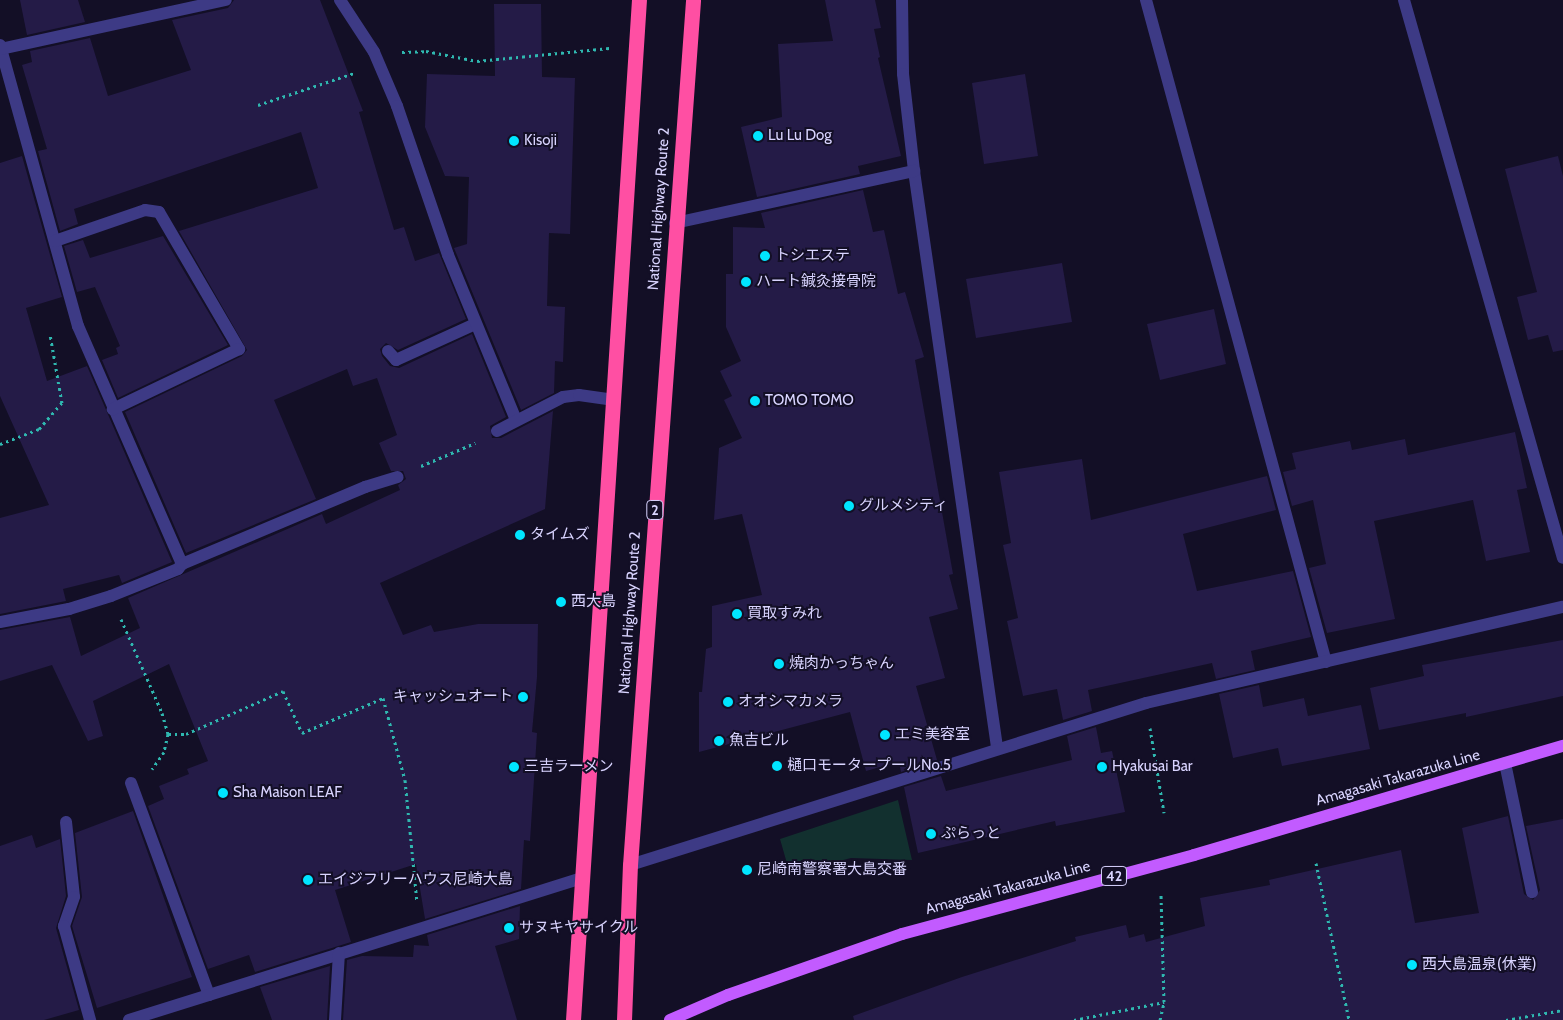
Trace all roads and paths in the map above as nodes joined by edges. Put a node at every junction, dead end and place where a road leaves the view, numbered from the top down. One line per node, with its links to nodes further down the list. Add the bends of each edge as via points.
1 (226, 0): 9 (street)
2 (340, 0): 10 (street)
3 (639, 0): 8 (highway)
4 (693, 0): 14 (highway, National Highway Route 2 / 2)
5 (902, 0): 13 (street, via 903,74)
6 (1146, 0): 30 (street)
7 (1404, 0): 25 (street)
8 (637, 45): 10 (path, via 478,61 426,51); 19 (highway)
9 (1, 47): 15 (street)
10 (374, 52): 11 (street)
11 (379, 65): 12 (path); 17 (street, via 423,176)
12 (258, 105)
13 (914, 171): 14 (street); 34 (street)
14 (675, 223): 41 (highway, National Highway Route 2 / 2)
15 (55, 241): 16 (street); 20 (street, via 145,210 159,212 239,349)
16 (68, 288): 20 (street, via 78,326); 23 (path, via 49,326 62,403 39,429)
17 (475, 324): 18 (street, via 396,360); 21 (street)
18 (388, 351)
19 (613, 400): 21 (street, via 579,395 563,397); 42 (highway)
20 (113, 409): 26 (street)
21 (516, 420): 22 (street)
22 (497, 431): 24 (path)
23 (0, 444)
24 (398, 477): 26 (street, via 365,487)
25 (1563, 558)
26 (182, 564): 27 (street, via 178,569)
27 (111, 596): 29 (street, via 69,609); 32 (path)
28 (1563, 607): 30 (street)
29 (0, 622)
30 (1326, 662): 31 (street)
31 (1146, 703): 34 (street); 37 (path)
32 (168, 734): 36 (path, via 155,767); 44 (path, via 186,734 283,691 302,733 383,698 405,780)
33 (1563, 746): 35 (main road, Amagasaki Takarazuka Line / 42)
34 (998, 747): 41 (street)
35 (1505, 763): 40 (main road, Amagasaki Takarazuka Line / 42); 43 (street)
36 (131, 783): 46 (street)
37 (1164, 813)
38 (66, 822): 49 (street, via 74,897 64,926)
39 (1316, 863): 57 (path)
40 (1160, 864): 47 (path); 54 (main road, Amagasaki Takarazuka Line / 42, via 902,934 728,994)
41 (630, 865): 53 (highway, National Highway Route 2 / 2)
42 (580, 879): 44 (street); 52 (highway)
43 (1532, 892)
44 (420, 928): 45 (street)
45 (339, 953): 46 (street); 51 (street)
46 (209, 994): 50 (street)
47 (1164, 1002): 55 (path); 56 (path)
48 (1563, 1010): 58 (path)
49 (90, 1020)
50 (130, 1020)
51 (335, 1020)
52 (573, 1020)
53 (624, 1020)
54 (670, 1020)
55 (1074, 1020)
56 (1160, 1020)
57 (1349, 1020)
58 (1506, 1020)

